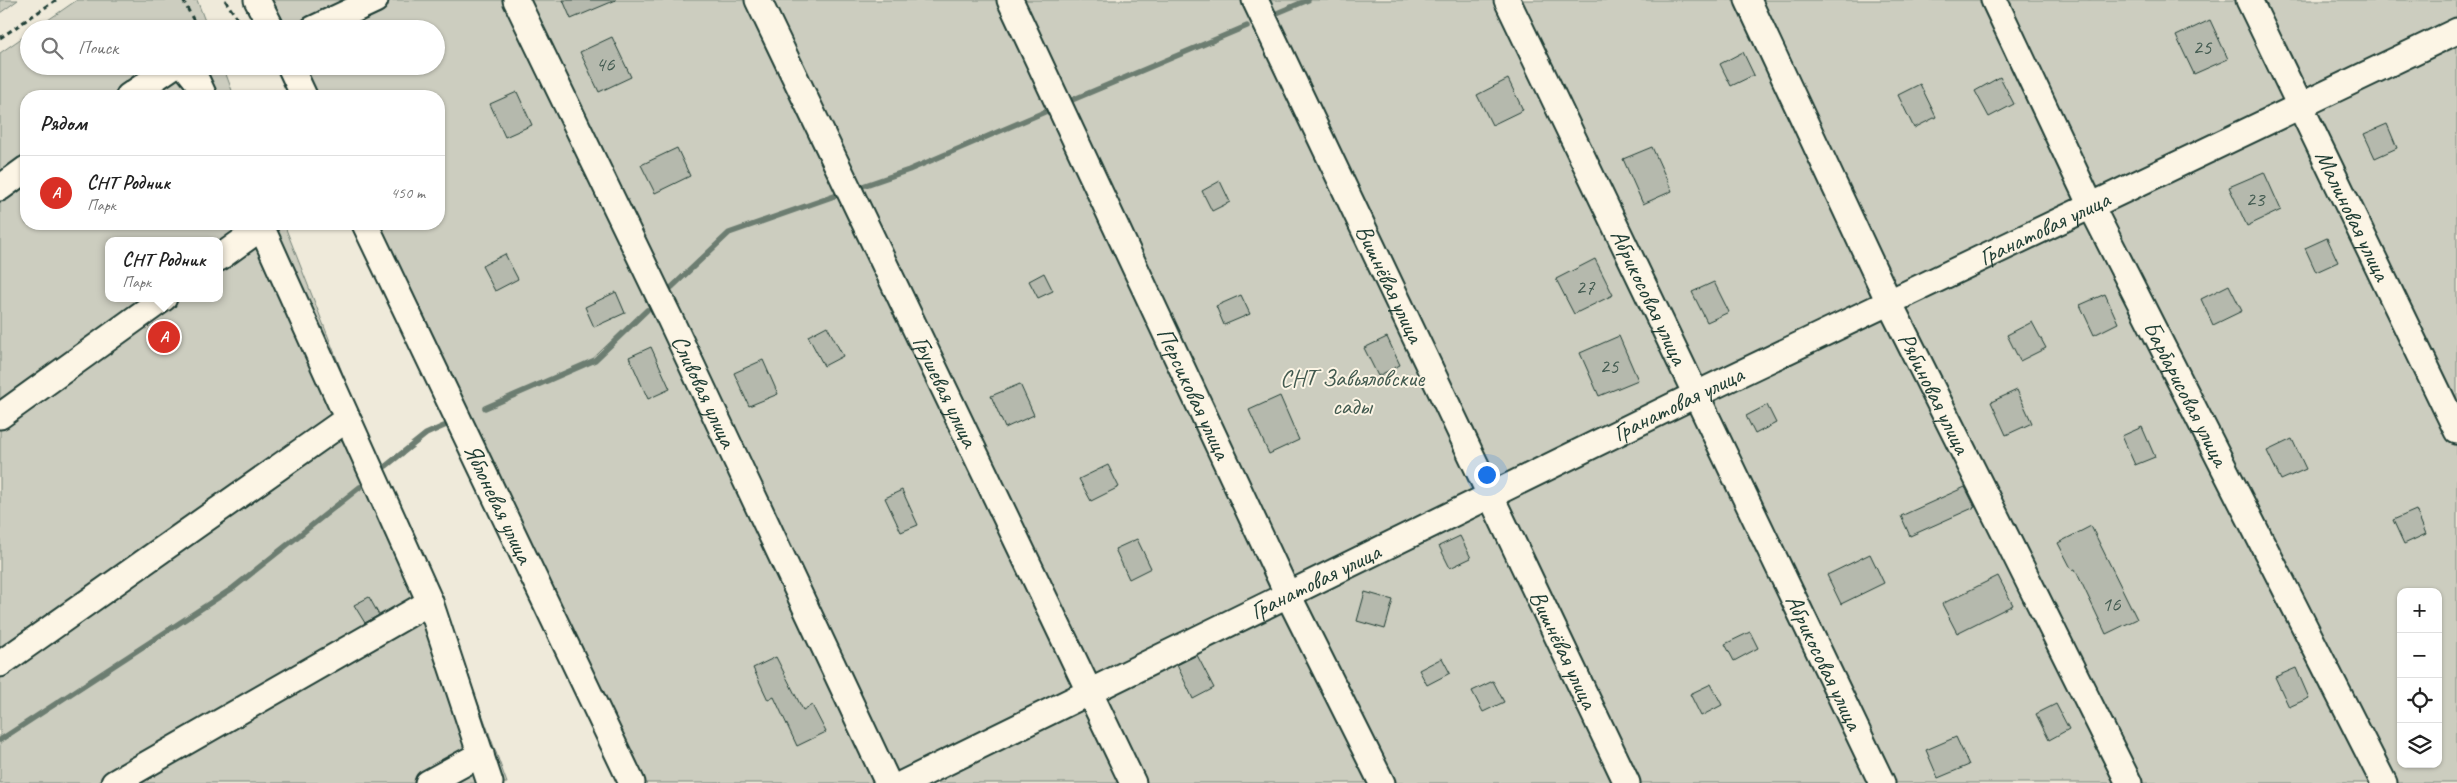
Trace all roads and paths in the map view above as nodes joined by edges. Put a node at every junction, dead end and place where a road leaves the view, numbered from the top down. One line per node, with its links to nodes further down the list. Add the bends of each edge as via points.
1 (56, 0): 14 (path)
2 (183, 0): 15 (path)
3 (224, 0): 16 (path)
4 (257, 0): 17 (street)
5 (375, 0): 18 (street)
6 (516, 0): 52 (street, Сливовая улица)
7 (758, 0): 46 (street, Грушевая улица)
8 (1010, 0): 43 (street, Персиковая улица)
9 (1255, 0): 42 (street, Вишнёвая улица)
10 (1507, 0): 38 (street, Абрикосовая улица)
11 (1748, 0): 37 (street, Рябиновая улица)
12 (1994, 0): 31 (street, Барбарисовая улица)
13 (2249, 0): 28 (street, Малиновая улица)
14 (27, 20)
15 (193, 20)
16 (238, 20)
17 (267, 20)
18 (332, 20)
19 (20, 24): 21 (path)
20 (2457, 31): 28 (street, Гранатовая улица)
21 (0, 38)
22 (160, 75): 25 (street)
23 (192, 75): 26 (street)
24 (294, 75): 27 (street)
25 (138, 90)
26 (201, 90)
27 (301, 90)
28 (2301, 106): 31 (street, Гранатовая улица); 41 (street, Малиновая улица)
29 (20, 173): 30 (street)
30 (0, 188)
31 (2091, 206): 37 (street, Гранатовая улица); 59 (street, Барбарисовая улица)
32 (256, 230): 35 (street)
33 (263, 230): 40 (street)
34 (368, 230): 51 (street, Яблоневая улица)
35 (223, 255)
36 (158, 302): 39 (street)
37 (1889, 302): 38 (street, Гранатовая улица); 58 (street, Рябиновая улица)
38 (1695, 395): 42 (street, Гранатовая улица); 57 (street, Абрикосовая улица)
39 (0, 416)
40 (347, 419): 44 (street); 45 (street)
41 (2457, 431)
42 (1492, 496): 43 (street, Гранатовая улица); 56 (street, Вишнёвая улица)
43 (1288, 595): 46 (street, Гранатовая улица); 55 (street, Персиковая улица)
44 (430, 602): 47 (street); 48 (street)
45 (0, 664)
46 (1090, 693): 53 (street, Гранатовая улица); 54 (street, Грушевая улица)
47 (481, 754): 49 (street); 50 (street)
48 (114, 783)
49 (428, 783)
50 (490, 783)
51 (632, 783)
52 (888, 783)
53 (904, 783)
54 (1133, 783)
55 (1382, 783)
56 (1627, 783)
57 (1882, 783)
58 (2129, 783)
59 (2384, 783)

